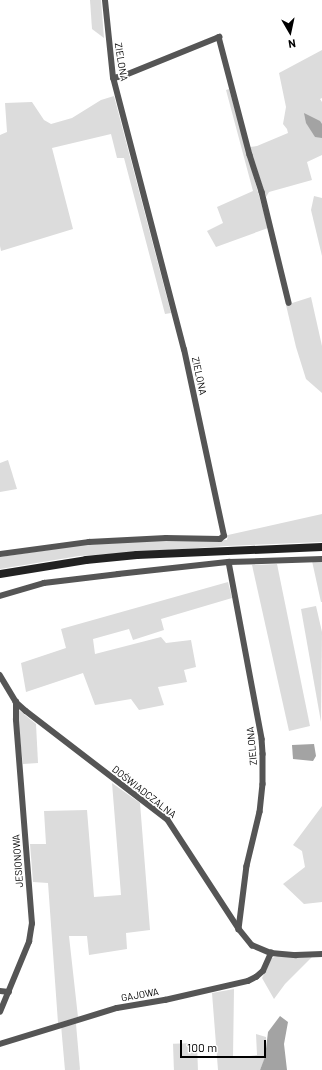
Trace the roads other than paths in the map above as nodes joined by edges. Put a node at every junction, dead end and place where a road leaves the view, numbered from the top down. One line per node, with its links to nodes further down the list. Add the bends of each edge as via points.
1 (105, 0): 2 (street, ZIELONA)
2 (113, 78): 3 (street, via 219,37 262,192); 5 (street, ZIELONA, via 184,350 224,536 220,539 166,538 89,542)
3 (289, 303)
4 (322, 547): 8 (main road, via 130,556 86,560)
5 (0, 554)
6 (322, 558): 7 (street)
7 (229, 562): 9 (street, via 44,583); 12 (street, ZIELONA, via 263,754 260,812 247,866)
8 (0, 574)
9 (0, 596)
10 (0, 675): 11 (street, DOŚWIADCZALNA)
11 (16, 702): 12 (street, DOŚWIADCZALNA, via 43,726 168,820); 16 (street, JESIONOWA, via 32,924 29,942)
12 (238, 929): 13 (street, DOŚWIADCZALNA, via 252,945)
13 (271, 953): 14 (street, DOŚWIADCZALNA); 18 (street, GAJOWA, via 263,971 248,981 117,1008)
14 (322, 954)
15 (0, 991): 16 (street)
16 (9, 992): 17 (street, JESIONOWA)
17 (0, 1012)
18 (0, 1044)

